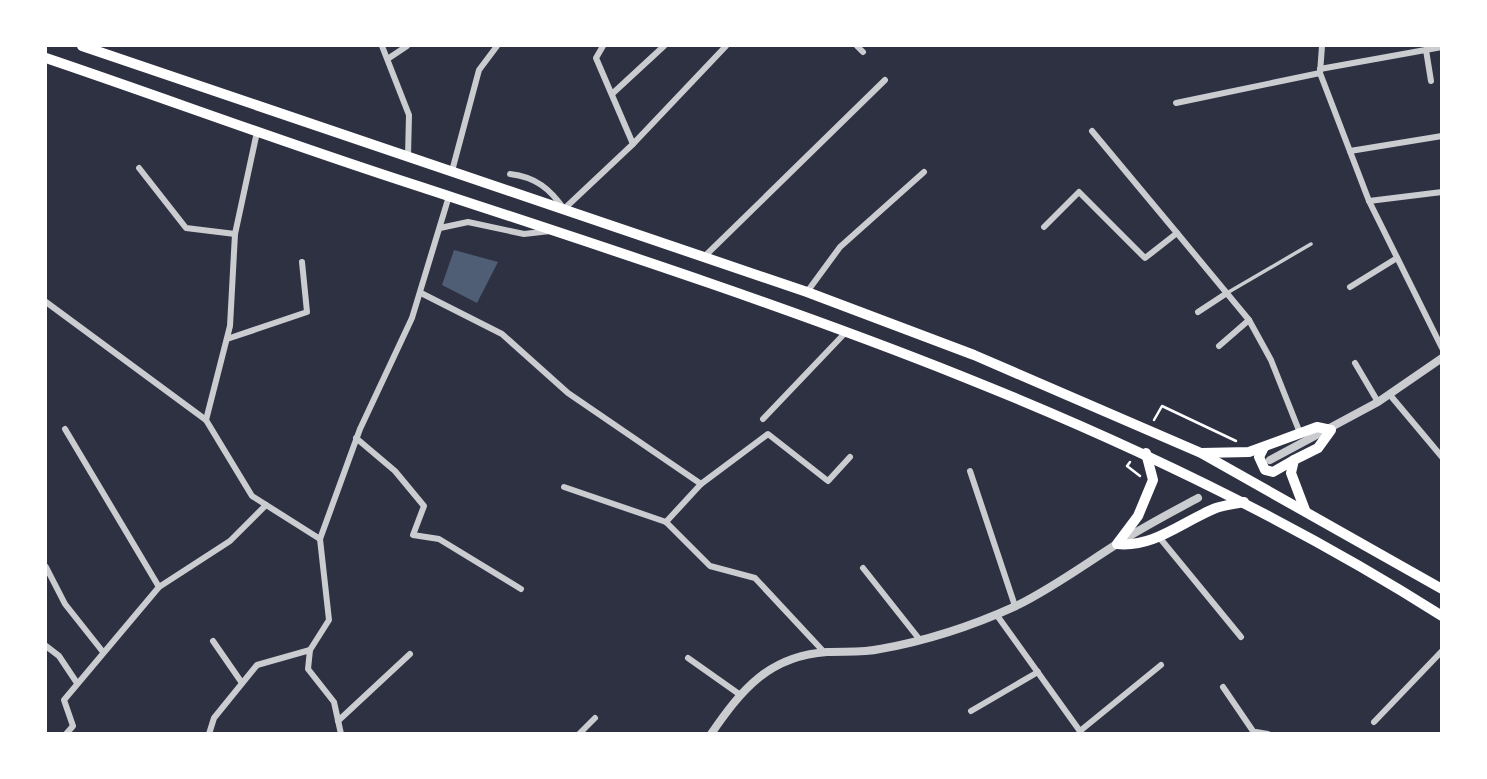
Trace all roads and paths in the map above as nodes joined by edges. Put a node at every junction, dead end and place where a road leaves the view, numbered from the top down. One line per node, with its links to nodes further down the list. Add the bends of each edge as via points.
1 (82, 46): 25 (highway)
2 (382, 46): 14 (street)
3 (407, 46): 14 (street)
4 (497, 46): 27 (street, via 479,70)
5 (603, 46): 18 (street, via 596,58)
6 (664, 46): 18 (street)
7 (726, 46): 23 (street)
8 (857, 46): 12 (street)
9 (1322, 46): 15 (street)
10 (1441, 47): 11 (street)
11 (1426, 50): 15 (street); 17 (street)
12 (863, 52)
13 (46, 58): 20 (highway)
14 (389, 58): 25 (street, via 409,115)
15 (1320, 71): 19 (street); 24 (street)
16 (885, 80): 40 (street)
17 (1431, 81)
18 (612, 94): 23 (street)
19 (1176, 103)
20 (257, 130): 31 (highway); 38 (street)
21 (1092, 131): 37 (street)
22 (1441, 136): 24 (street)
23 (634, 144): 33 (street)
24 (1350, 151): 32 (street)
25 (408, 156): 27 (highway)
26 (139, 168): 38 (street, via 186,228)
27 (452, 171): 33 (highway)
28 (924, 172): 44 (street, via 840,247)
29 (510, 174): 33 (street, via 526,176 551,190)
30 (1441, 192): 32 (street)
31 (449, 197): 35 (street); 36 (highway)
32 (1369, 201): 41 (street)
33 (564, 209): 40 (highway)
34 (1044, 227): 37 (street, via 1079,192 1144,258)
35 (440, 228): 36 (street, via 468,222 524,234); 45 (street)
36 (555, 230): 50 (highway)
37 (1177, 233): 46 (street)
38 (235, 234): 51 (street)
39 (1311, 244): 46 (lane)
40 (704, 257): 44 (highway)
41 (1397, 258): 43 (street); 53 (street)
42 (302, 262): 51 (street, via 307,312)
43 (1350, 287)
44 (807, 292): 68 (highway, via 1031,378)
45 (421, 293): 64 (street); 76 (street, via 502,334 568,393)
46 (1227, 293): 48 (street); 49 (street)
47 (46, 302): 60 (street)
48 (1198, 312)
49 (1249, 320): 52 (street); 63 (street, via 1271,360)
50 (846, 331): 59 (street); 67 (highway)
51 (227, 339): 60 (street)
52 (1219, 346)
53 (1441, 348)
54 (1441, 358): 56 (street)
55 (1355, 363): 57 (street)
56 (1390, 395): 57 (street); 70 (street)
57 (1378, 402): 62 (street)
58 (1163, 406): 66 (path, via 1232,438)
59 (763, 419)
60 (206, 420): 80 (street, via 252,496)
61 (65, 429): 88 (street)
62 (1331, 430): 63 (highway, via 1317,427); 71 (street); 72 (highway, via 1318,448)
63 (1300, 433): 65 (highway)
64 (356, 438): 84 (street); 89 (street, via 395,471 424,506 413,535 439,539)
65 (1264, 447): 66 (highway); 72 (highway, via 1259,457 1265,470 1273,472)
66 (1250, 452): 68 (highway)
67 (1146, 453): 79 (highway); 85 (highway, via 1153,480 1138,516)
68 (1200, 453): 81 (highway)
69 (850, 457): 76 (street, via 828,481 768,434)
70 (1441, 457)
71 (1270, 460)
72 (1294, 460): 81 (highway, via 1291,473)
73 (1127, 466): 75 (path)
74 (970, 471): 91 (street)
75 (1141, 477)
76 (701, 484): 82 (street)
77 (564, 487): 82 (street)
78 (1198, 498): 85 (street)
79 (1244, 502): 83 (highway, via 1218,507); 93 (highway)
80 (266, 505): 84 (street); 88 (street, via 230,541)
81 (1305, 510): 90 (highway)
82 (666, 522): 101 (street, via 710,566 755,578)
83 (1159, 537): 85 (highway, via 1133,546); 94 (street)
84 (320, 539): 98 (street, via 329,621)
85 (1117, 544): 91 (street, via 1058,584)
86 (46, 567): 100 (street, via 65,604)
87 (863, 568): 95 (street)
88 (159, 587): 100 (street)
89 (521, 589)
90 (1441, 589)
91 (1015, 606): 92 (street)
92 (996, 614): 95 (street); 105 (street)
93 (1441, 616)
94 (1241, 637)
95 (920, 640): 101 (street, via 877,650)
96 (212, 641): 107 (street)
97 (46, 646): 106 (street, via 59,656)
98 (310, 650): 107 (street, via 257,665); 112 (street, via 308,669 334,702)
99 (1441, 651): 113 (street)
100 (103, 652): 106 (street)
101 (824, 652): 109 (street, via 791,658 766,671)
102 (410, 654): 112 (street)
103 (688, 658): 109 (street)
104 (1161, 665): 114 (street)
105 (1038, 672): 110 (street); 114 (street)
106 (77, 683): 115 (street, via 64,700 73,726)
107 (242, 683): 116 (street, via 214,718)
108 (1223, 687): 120 (street)
109 (739, 694): 119 (street)
110 (971, 711)
111 (595, 718): 118 (street)
112 (338, 721): 117 (street)
113 (1374, 722)
114 (1081, 732)
115 (66, 733)
116 (209, 733)
117 (341, 733)
118 (579, 733)
119 (711, 733)
120 (1255, 733): 121 (street)
121 (1268, 733)

